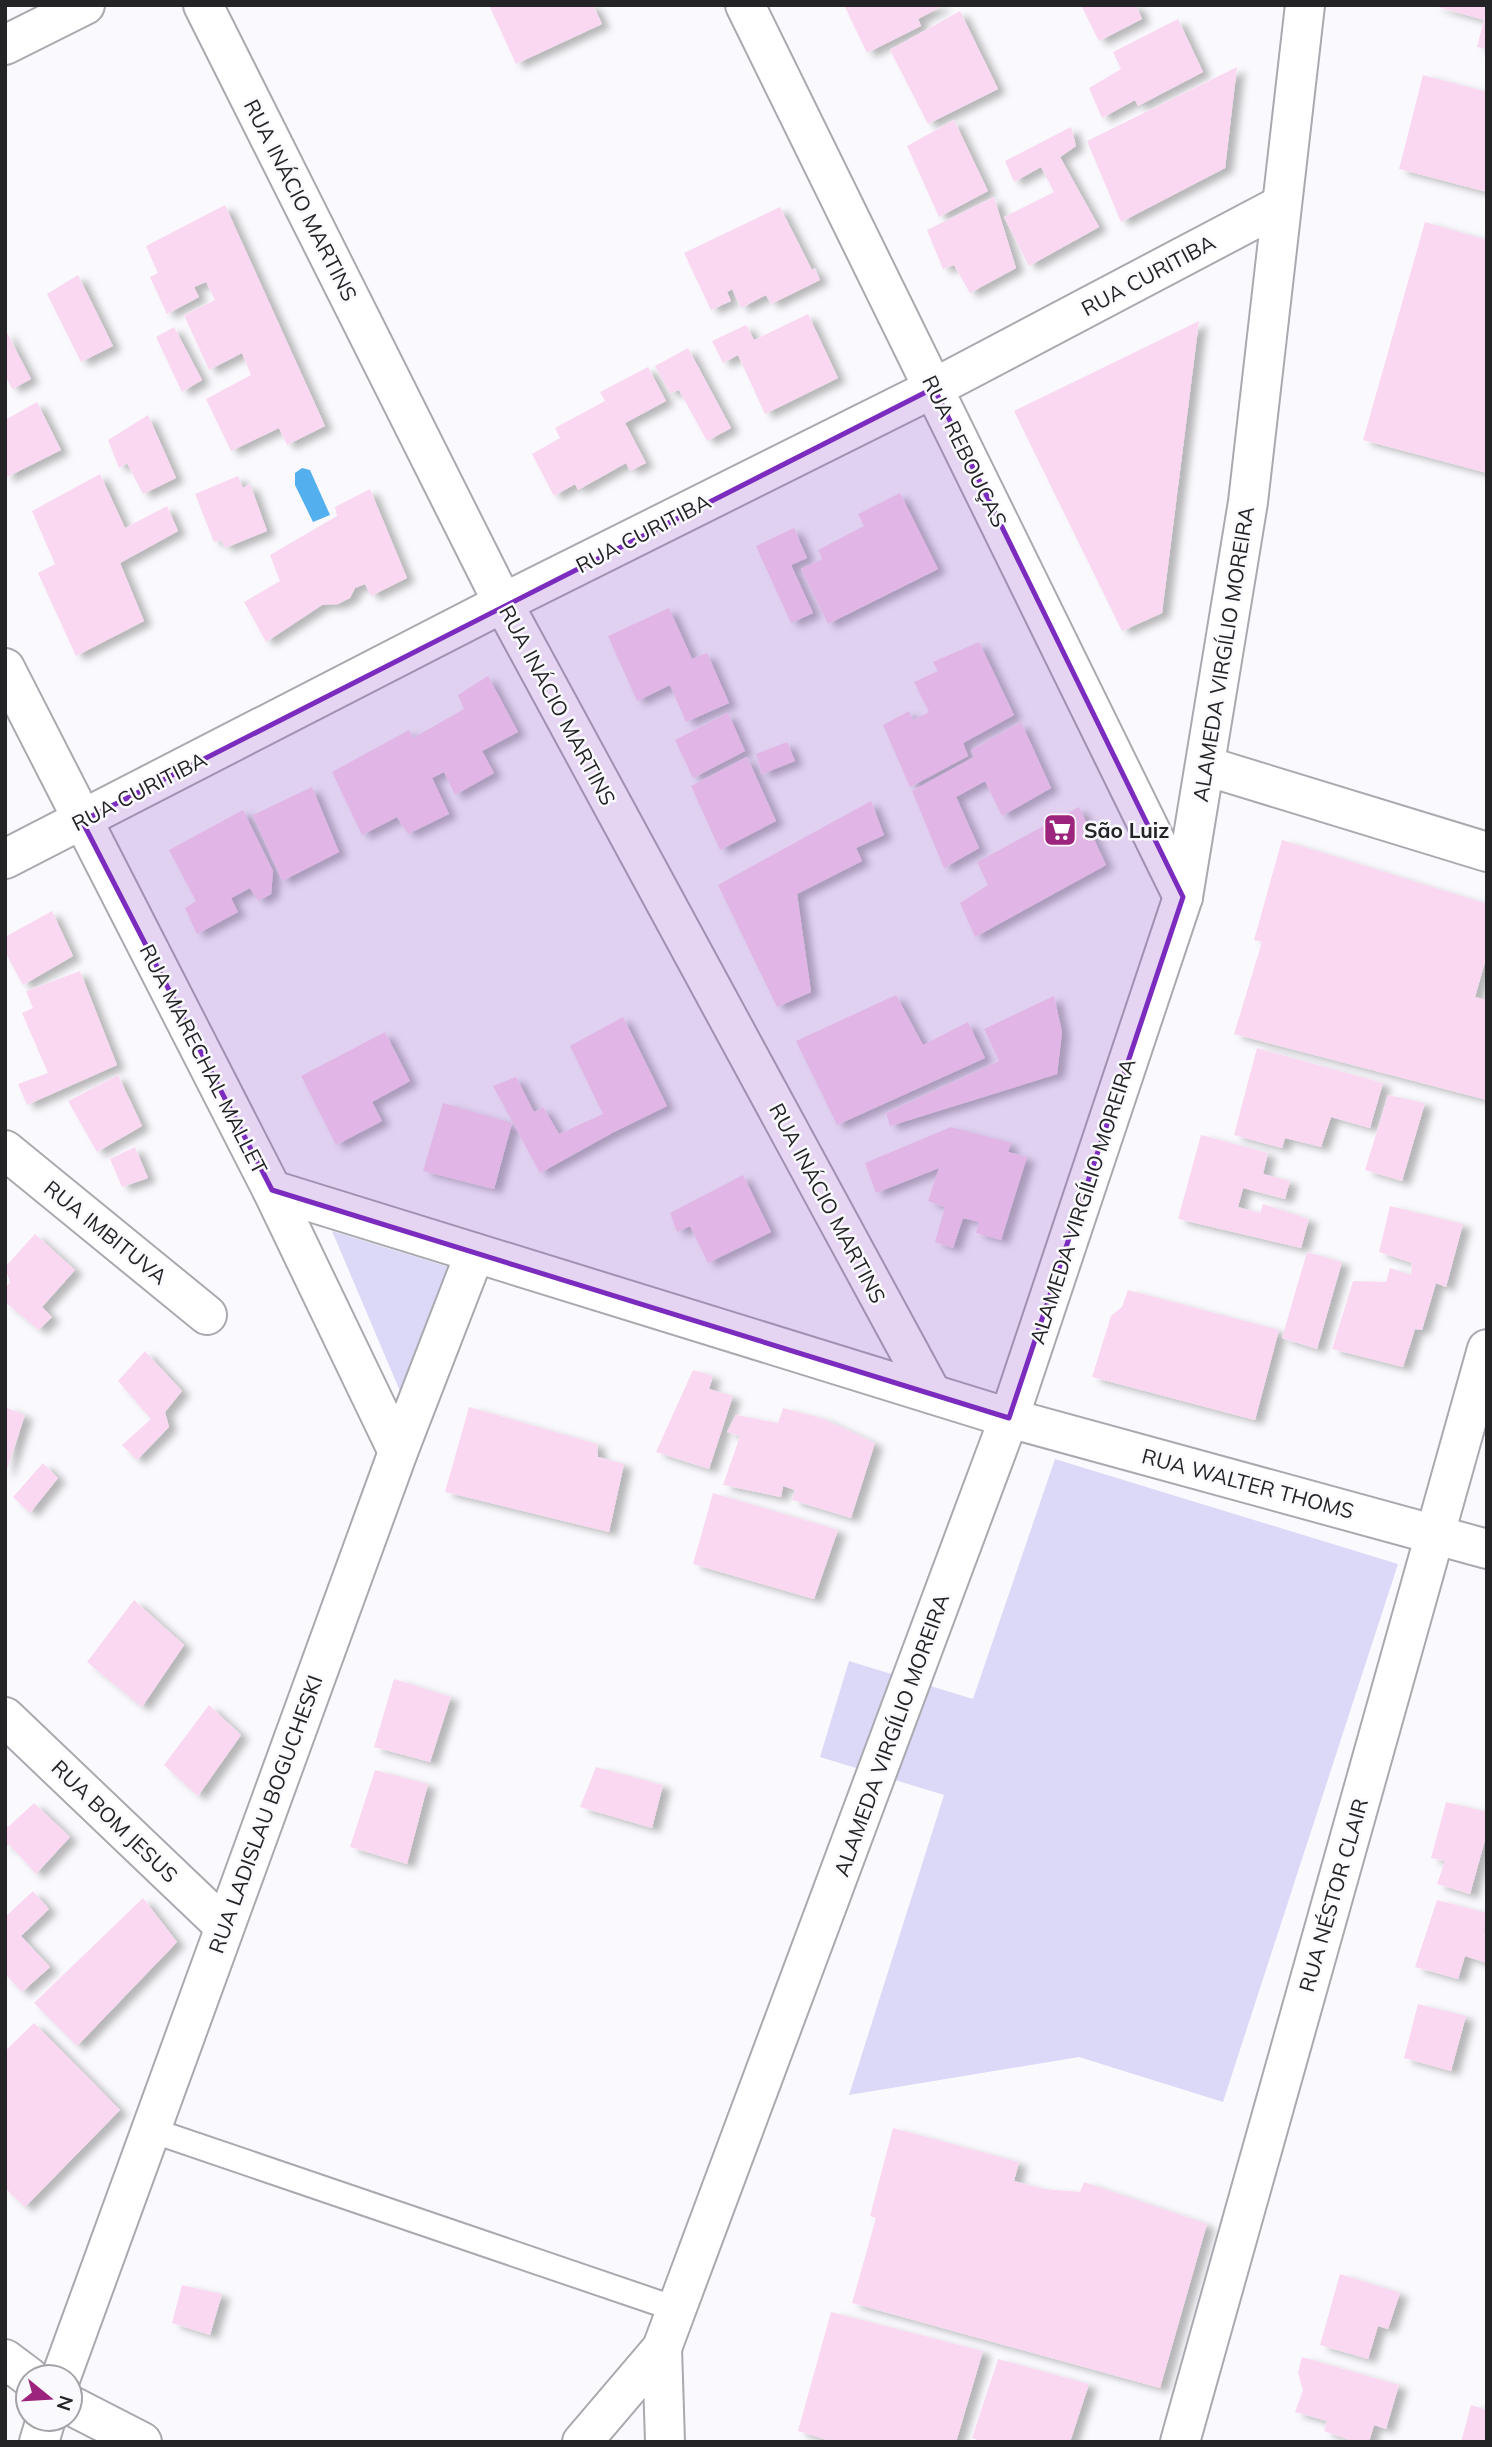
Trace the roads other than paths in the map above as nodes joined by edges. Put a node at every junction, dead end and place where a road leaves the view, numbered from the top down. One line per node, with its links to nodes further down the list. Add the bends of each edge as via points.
1 (85, 5): 5 (main road)
2 (203, 5): 8 (main road, RUA INÁCIO MARTINS)
3 (745, 5): 7 (main road, RUA REBOUÇAS)
4 (1305, 5): 6 (main road, ALAMEDA VIRGÍLIO MOREIRA)
5 (5, 45)
6 (1281, 205): 7 (main road, RUA CURITIBA); 10 (main road, ALAMEDA VIRGÍLIO MOREIRA, via 1248,502)
7 (934, 388): 8 (main road, RUA CURITIBA); 14 (main road, RUA REBOUÇAS)
8 (503, 603): 11 (main road, RUA CURITIBA); 20 (main road, RUA INÁCIO MARTINS)
9 (5, 668): 11 (main road, RUA MARECHAL MALLET)
10 (1206, 766): 12 (main road); 14 (main road, ALAMEDA VIRGÍLIO MOREIRA)
11 (82, 821): 13 (main road, RUA CURITIBA); 16 (main road, RUA MARECHAL MALLET)
12 (1487, 852)
13 (5, 859)
14 (1183, 897): 21 (main road, ALAMEDA VIRGÍLIO MOREIRA)
15 (5, 1150): 18 (main road, RUA IMBITUVA)
16 (272, 1190): 17 (main road, RUA WALTER THOMS); 22 (main road, RUA MARECHAL MALLET)
17 (475, 1253): 20 (main road, RUA WALTER THOMS); 22 (main road, RUA LADISLAU BOGUCHESKI)
18 (207, 1315)
19 (1487, 1349): 23 (main road, RUA NÉSTOR CLAIR)
20 (932, 1394): 21 (main road, RUA WALTER THOMS)
21 (1009, 1418): 23 (main road, RUA WALTER THOMS); 28 (main road, ALAMEDA VIRGÍLIO MOREIRA)
22 (398, 1452): 26 (main road, RUA LADISLAU BOGUCHESKI)
23 (1434, 1534): 24 (main road, RUA WALTER THOMS); 35 (main road, RUA NÉSTOR CLAIR)
24 (1487, 1549)
25 (5, 1717): 26 (main road, RUA BOM JESUS)
26 (224, 1926): 27 (main road, RUA LADISLAU BOGUCHESKI)
27 (151, 2130): 28 (lane); 30 (main road, RUA LADISLAU BOGUCHESKI)
28 (676, 2309): 29 (main road, ALAMEDA VIRGÍLIO MOREIRA)
29 (662, 2348): 33 (main road, ALAMEDA VIRGÍLIO MOREIRA); 34 (main road, ALAMEDA VIRGÍLIO MOREIRA)
30 (66, 2363)
31 (84, 2412): 32 (main road)
32 (142, 2442)
33 (582, 2442)
34 (665, 2442)
35 (1180, 2442)

